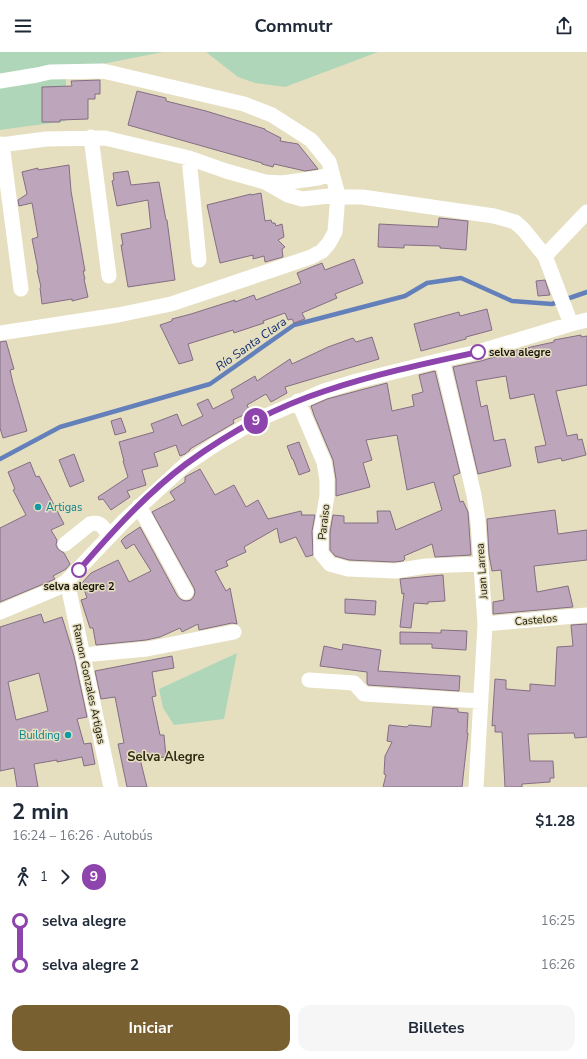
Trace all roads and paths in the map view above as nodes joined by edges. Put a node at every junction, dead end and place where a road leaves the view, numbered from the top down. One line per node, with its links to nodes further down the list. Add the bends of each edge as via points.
1 (0, 81): 5 (street, via 50,72 103,71 244,104 272,115 311,140 329,162)
2 (91, 137): 3 (street); 4 (street); 11 (street)
3 (1, 144): 12 (street)
4 (189, 158): 6 (street); 10 (street)
5 (332, 174): 6 (street, via 282,183); 7 (street)
6 (265, 182): 7 (street, via 288,195 302,199)
7 (338, 195): 9 (street, via 505,219 515,222 523,229); 15 (street, via 336,232 322,251 311,257 171,304)
8 (587, 212): 9 (street)
9 (545, 256): 14 (street)
10 (199, 260)
11 (109, 276)
12 (21, 288)
13 (587, 320): 14 (street)
14 (571, 324): 16 (street)
15 (0, 333)
16 (442, 360): 17 (street, via 356,381); 21 (street, Juan Larrea, via 474,496)
17 (298, 402): 18 (street, via 257,420 210,448 186,464); 21 (street, Paraiso, via 324,462 327,480 321,553 330,564 348,569 395,571 426,566)
18 (139, 506): 19 (street); 23 (street)
19 (109, 536): 20 (street, via 103,526 95,522); 22 (street)
20 (66, 544)
21 (481, 564): 26 (street, Juan Larrea)
22 (67, 581): 24 (street, via 57,588); 31 (street, Ramon Gonzales Artigas)
23 (186, 592)
24 (0, 612)
25 (587, 615): 26 (street, Castelos)
26 (486, 624): 30 (street, Juan Larrea)
27 (234, 632): 28 (street, via 148,648)
28 (93, 654)
29 (309, 680): 30 (street, via 354,683 364,694)
30 (481, 700): 32 (street, Juan Larrea)
31 (111, 787)
32 (476, 787)

